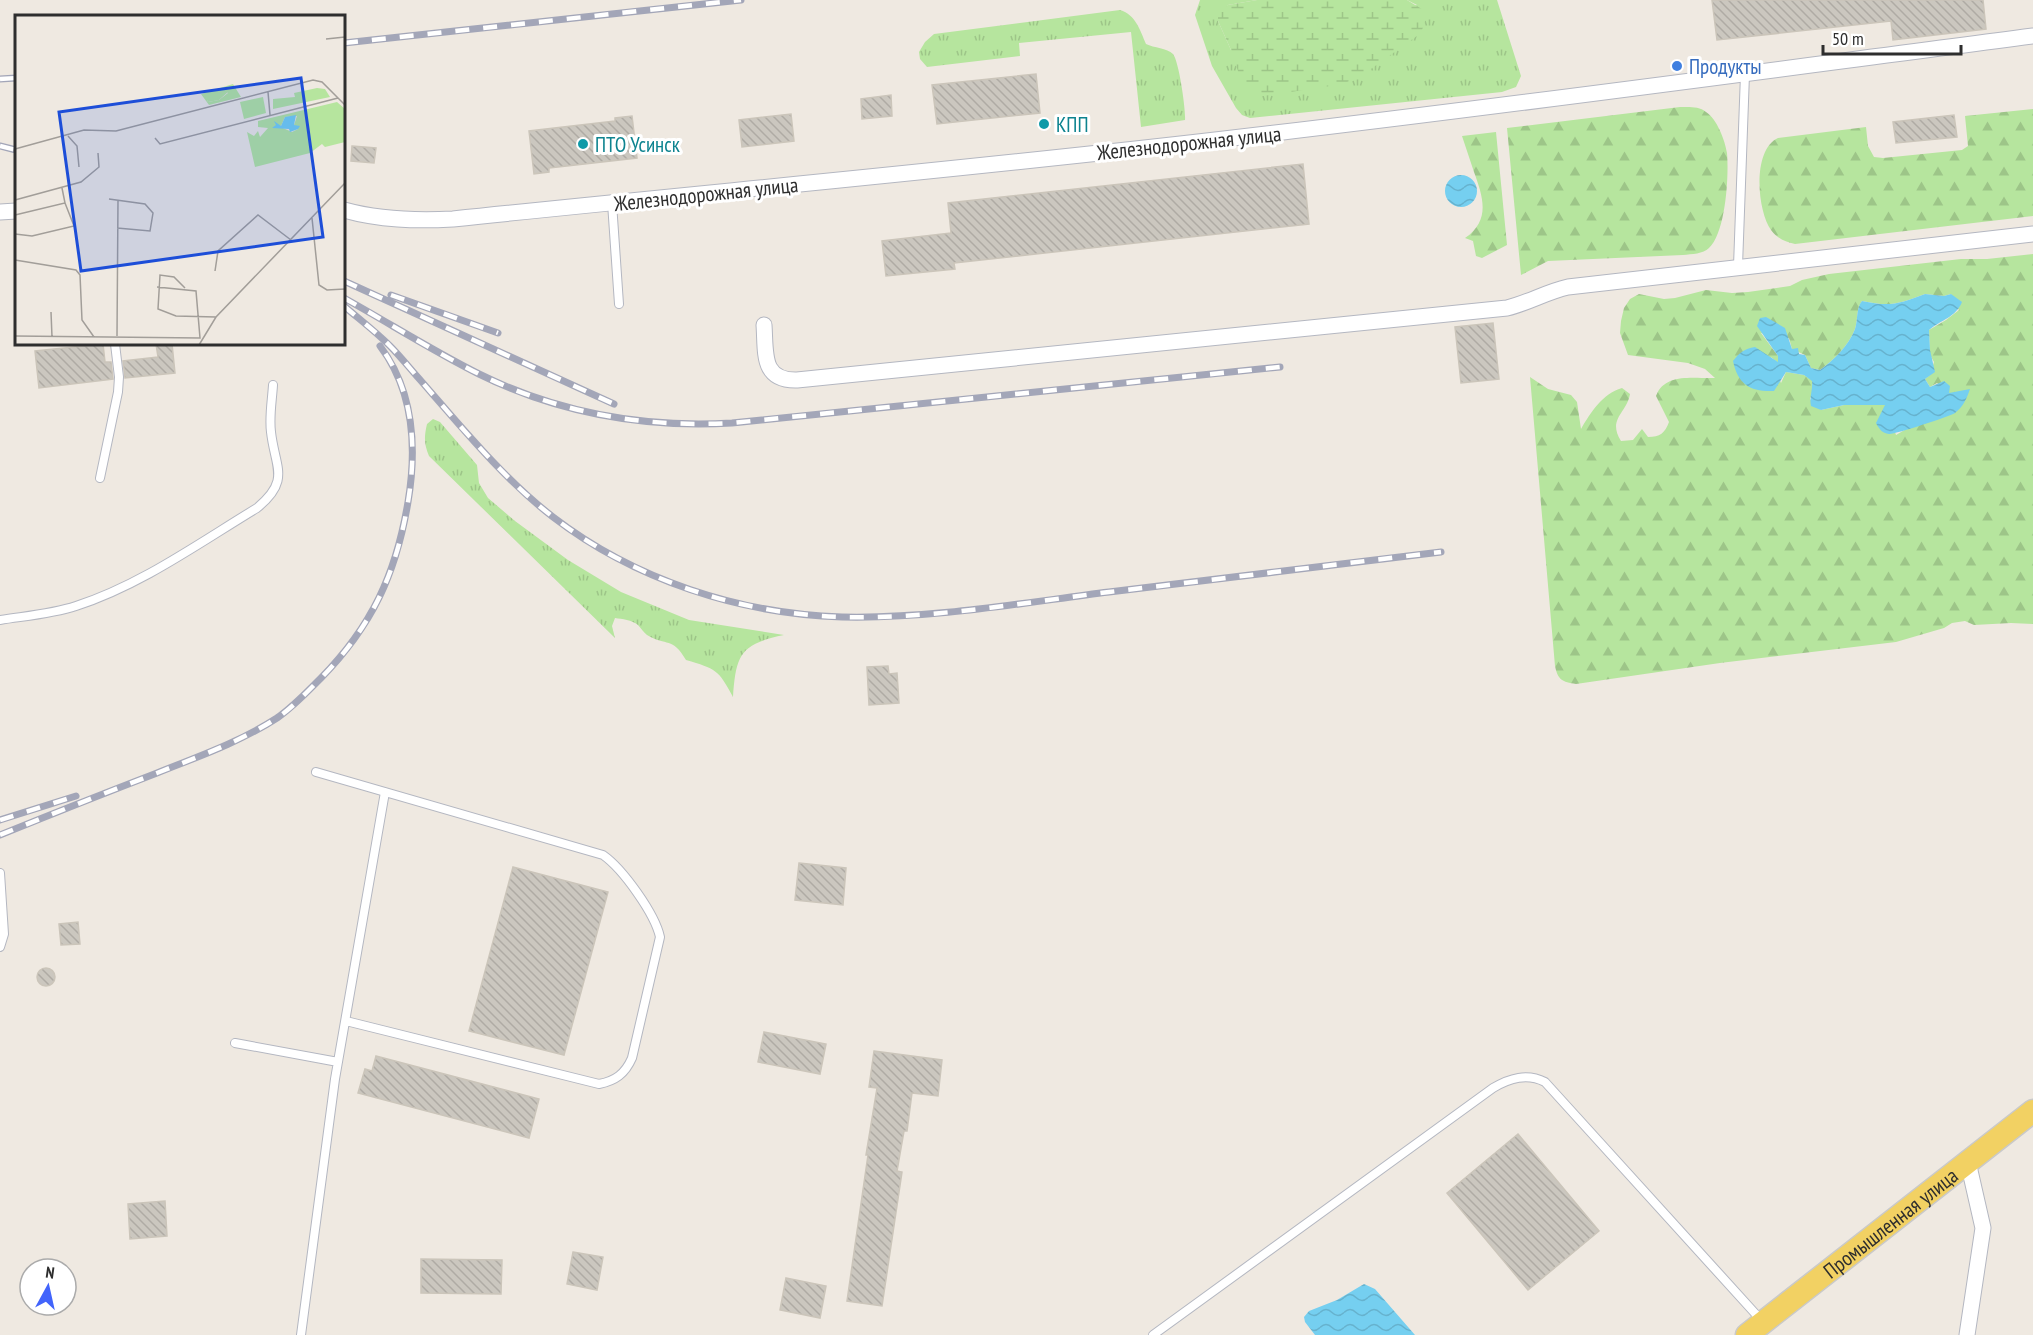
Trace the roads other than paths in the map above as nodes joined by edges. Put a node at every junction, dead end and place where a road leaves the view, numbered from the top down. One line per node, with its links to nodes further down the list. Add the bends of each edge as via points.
1 (2033, 36): 2 (street, Железнодорожная улица)
2 (1744, 74): 3 (street, Железнодорожная улица, via 1245,137); 8 (lane)
3 (612, 203): 4 (street, Железнодорожная улица, via 410,221); 9 (lane)
4 (345, 210)
5 (15, 211): 6 (street)
6 (0, 212)
7 (2033, 234): 8 (street)
8 (1738, 266): 10 (street, via 1568,287 1507,308 797,381 786,381 771,372)
9 (619, 303)
10 (764, 325)
11 (115, 345): 13 (lane, via 118,392)
12 (273, 385): 14 (lane, via 271,432 279,477 267,500 121,588 75,607)
13 (100, 478)
14 (0, 620)
15 (316, 772): 16 (lane)
16 (385, 792): 19 (lane); 19 (lane, via 603,855 620,868 657,924 659,949 632,1058 628,1068 611,1082 599,1084)
17 (0, 873): 18 (lane, via 4,934)
18 (0, 947)
19 (346, 1021): 21 (lane)
20 (234, 1042): 21 (lane)
21 (338, 1062): 25 (lane)
22 (2033, 1111): 23 (main road, Промышленная улица)
23 (1968, 1162): 24 (main road, Промышленная улица); 27 (street, via 1983,1228)
24 (1755, 1329): 26 (lane, via 1545,1082 1521,1076 1493,1088)
25 (301, 1335)
26 (1153, 1335)
27 (1967, 1335)

